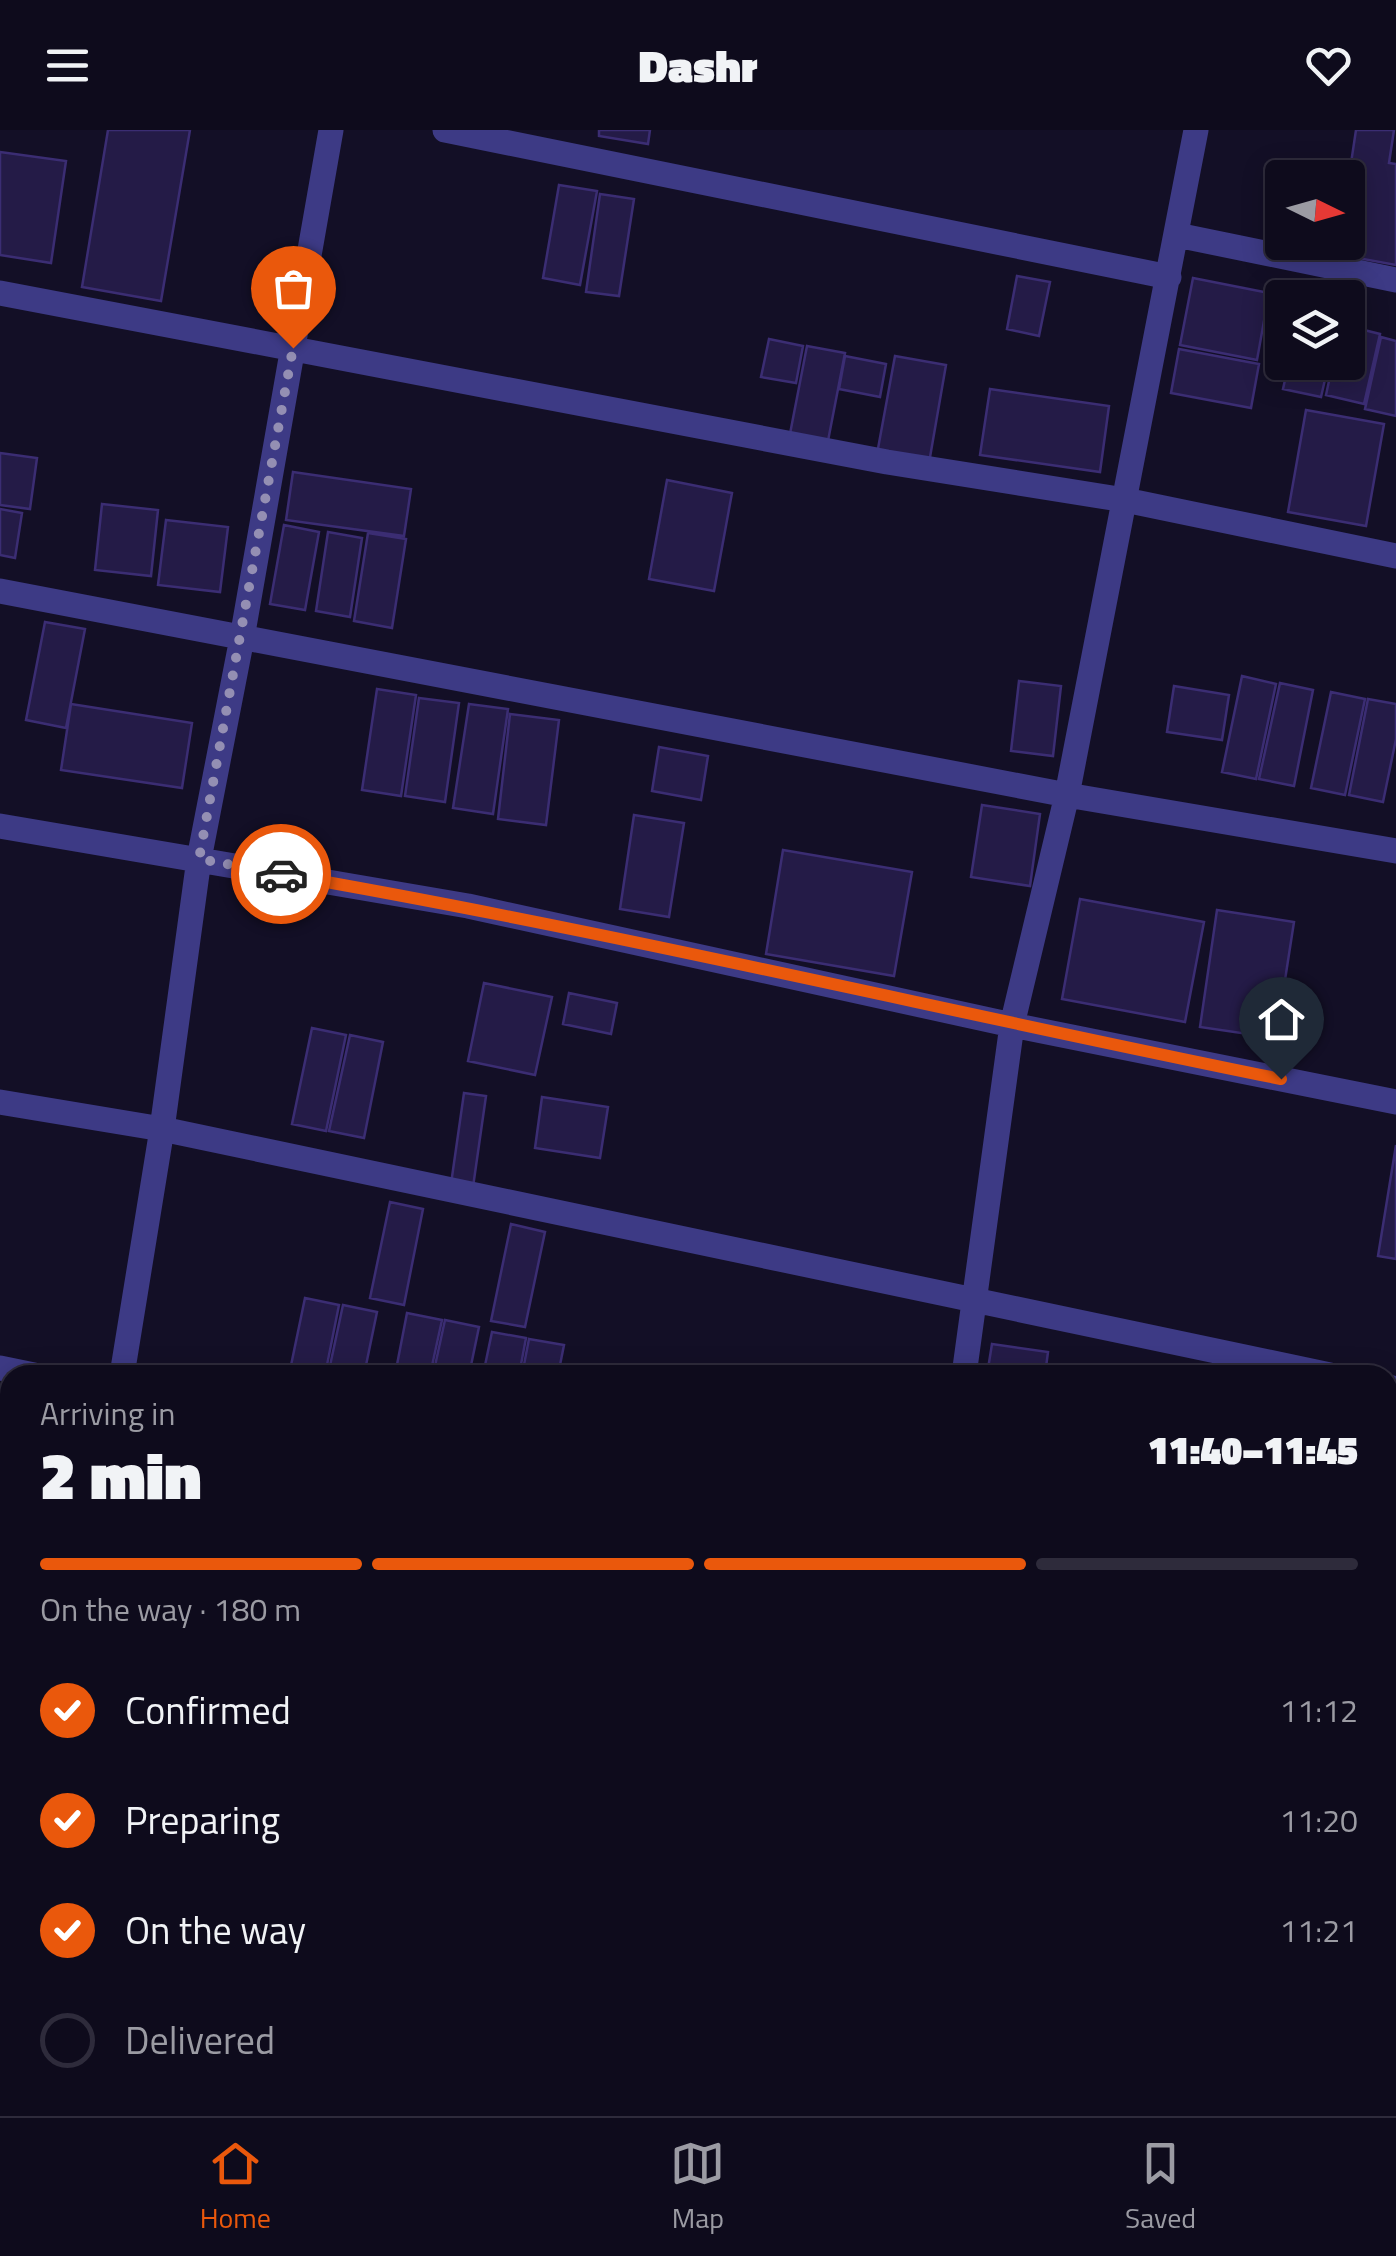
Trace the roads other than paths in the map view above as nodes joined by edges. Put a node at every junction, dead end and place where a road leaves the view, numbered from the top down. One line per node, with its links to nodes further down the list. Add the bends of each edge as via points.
1 (330, 130): 8 (street)
2 (445, 130): 5 (street)
3 (1196, 130): 4 (street)
4 (1177, 235): 5 (street); 6 (street)
5 (1169, 277): 9 (street)
6 (1396, 280)
7 (0, 293): 8 (street)
8 (293, 348): 9 (street, via 887,462); 12 (street)
9 (1125, 500): 10 (street); 13 (street)
10 (1396, 556)
11 (0, 592): 12 (street)
12 (242, 638): 13 (street); 16 (street)
13 (1067, 795): 15 (street); 17 (street)
14 (0, 826): 16 (street)
15 (1396, 850)
16 (199, 859): 17 (street, via 468,906); 20 (street)
17 (1012, 1025): 19 (street); 21 (street)
18 (0, 1102): 20 (street)
19 (1396, 1102)
20 (162, 1129): 21 (street); 22 (street)
21 (974, 1300): 23 (street); 24 (street)
22 (124, 1365)
23 (965, 1365)
24 (1283, 1365)

